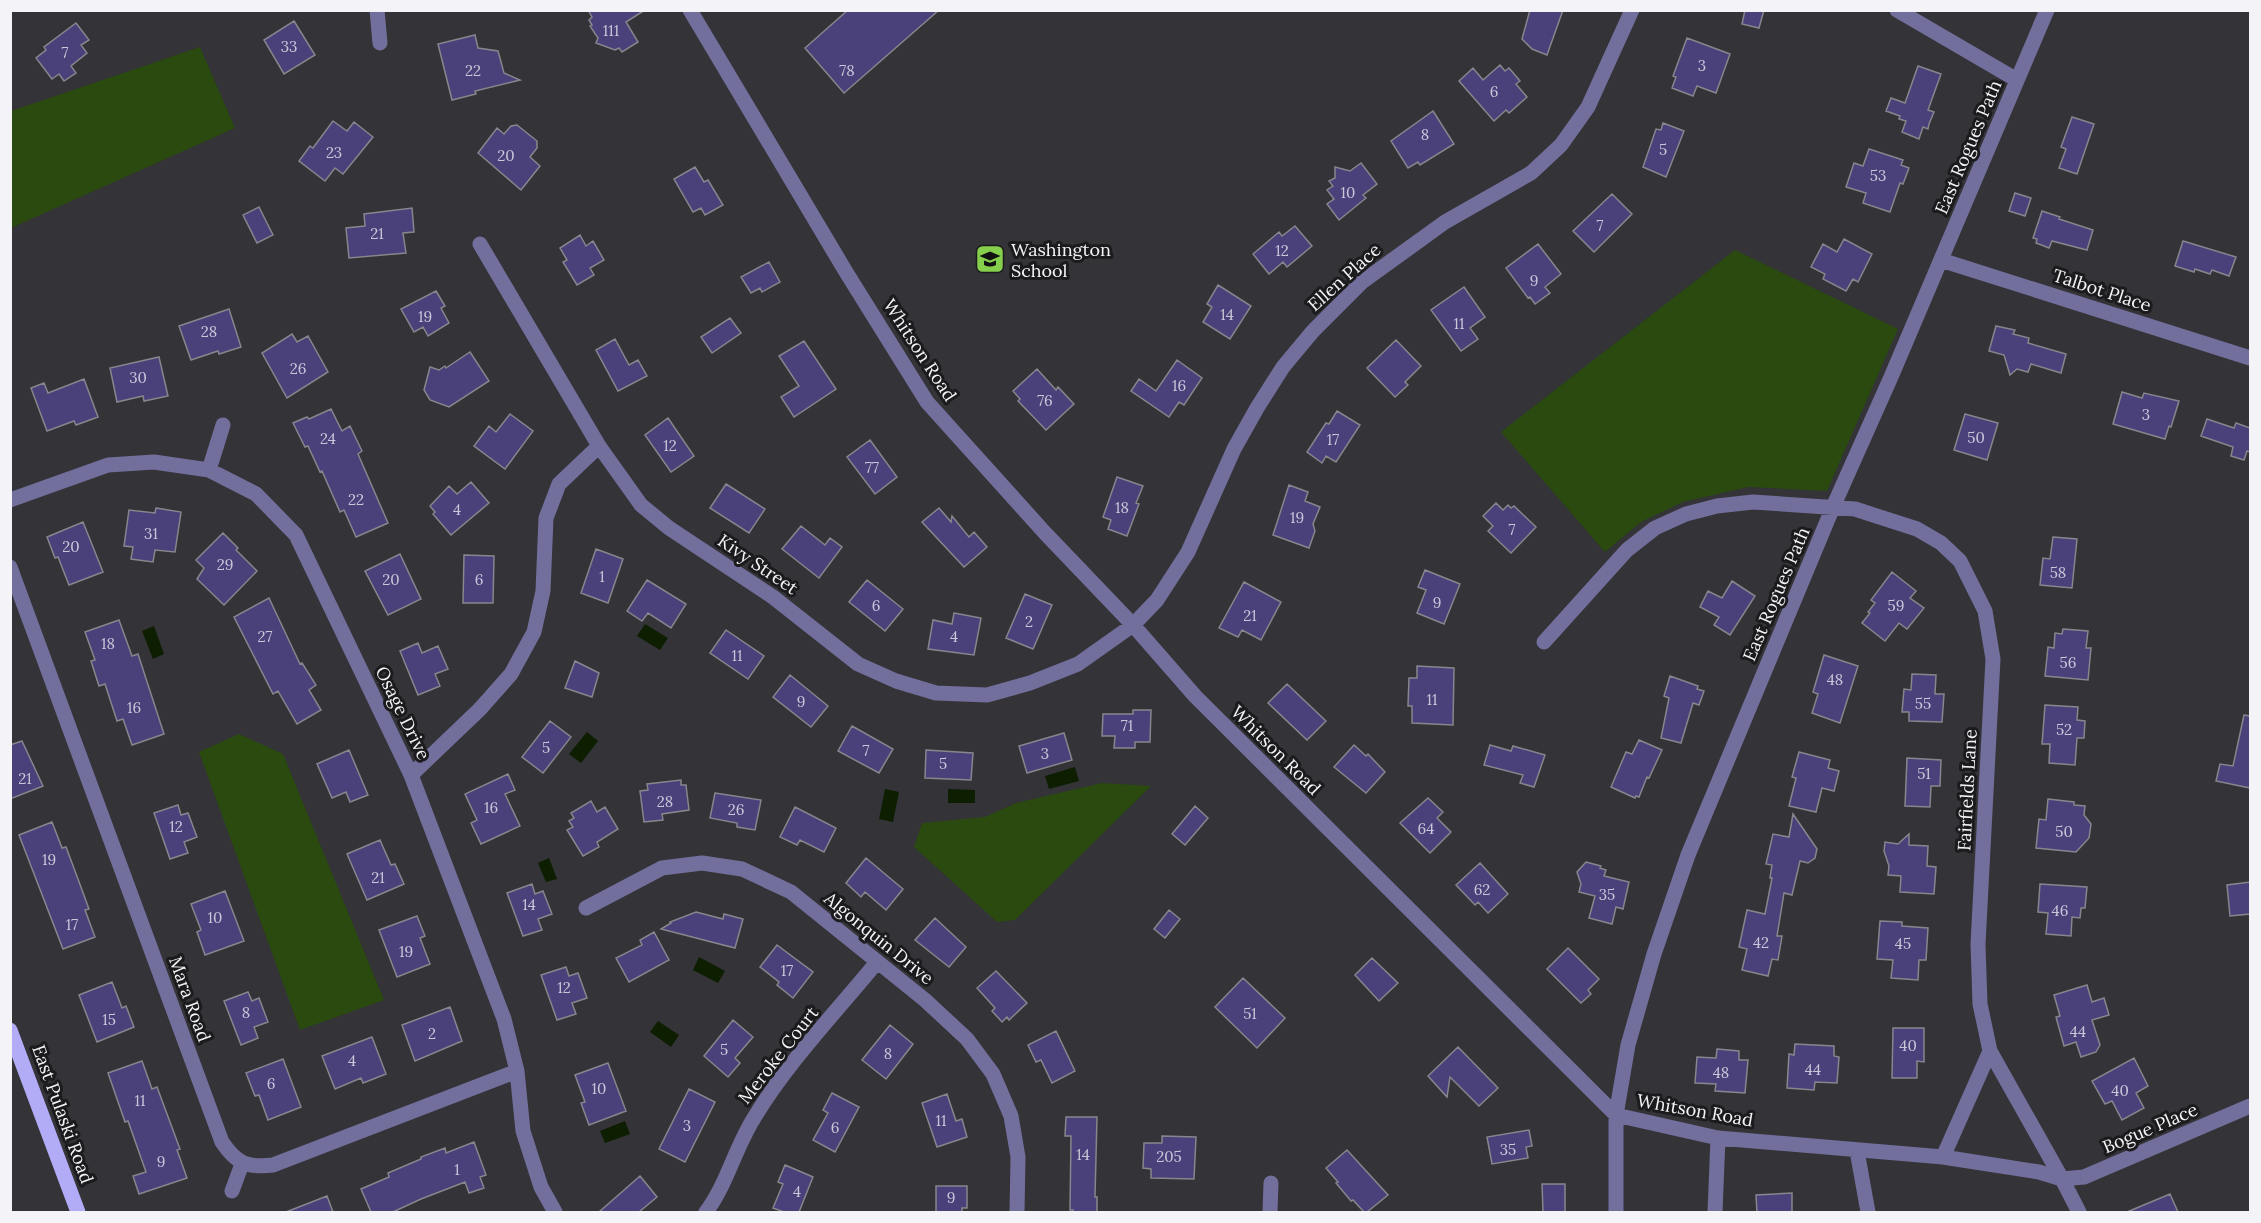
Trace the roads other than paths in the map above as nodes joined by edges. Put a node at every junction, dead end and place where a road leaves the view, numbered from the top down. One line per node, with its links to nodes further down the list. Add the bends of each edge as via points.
1 (376, 10): 6 (street)
2 (690, 10): 17 (street, Whitson Road, via 927,402)
3 (1632, 10): 17 (street, Ellen Place, via 1588,107 1561,145 1531,173 1445,222 1362,282 1283,367 1234,449 1188,552 1157,600)
4 (1897, 10): 7 (street)
5 (2047, 10): 7 (street, East Rogues Path)
6 (380, 43)
7 (2017, 80): 9 (street, East Rogues Path)
8 (480, 244): 12 (street, Kivy Street)
9 (1941, 260): 10 (street, Talbot Place); 15 (street, East Rogues Path)
10 (2250, 358)
11 (223, 424): 13 (street)
12 (599, 446): 17 (street, Kivy Street, via 641,505 669,528 773,597 858,664 896,681 936,693 987,695 1078,663); 19 (street, via 559,484 546,518 543,591 534,632 511,674)
13 (209, 470): 14 (street, Osage Drive, via 154,462 108,465); 19 (street, Osage Drive, via 256,494 296,535)
14 (10, 500)
15 (1833, 507): 18 (street, Fairfields Lane, via 1753,502 1717,506 1655,528 1627,550); 23 (street, Fairfields Lane, via 1879,516 1917,529 1941,543 1960,561 1985,610 1993,659 1978,944 1980,1004); 26 (street, East Rogues Path, via 1688,855 1654,954 1632,1034)
16 (10, 567): 30 (street, Mara Road, via 222,1142)
17 (1133, 625): 26 (street, Whitson Road, via 1195,696)
18 (1544, 642)
19 (411, 775): 24 (street, Osage Drive, via 504,1018)
20 (586, 908): 21 (street, Algonquin Drive, via 662,868 702,863 742,869 791,892)
21 (877, 962): 36 (street, Meroke Court, via 776,1085 753,1119); 37 (street, Algonquin Drive, via 967,1039 993,1074 1011,1116 1018,1157)
22 (10, 1030): 34 (main road, East Pulaski Road)
23 (1990, 1051): 29 (street); 31 (street)
24 (517, 1071): 30 (street, via 273,1165); 35 (street, Osage Drive, via 523,1131 541,1187)
25 (2250, 1106): 31 (street, Bogue Place, via 2084,1177)
26 (1616, 1115): 27 (street, Whitson Road); 39 (street, East Rogues Path)
27 (1718, 1138): 28 (street, Whitson Road); 40 (street)
28 (1857, 1151): 29 (street, Whitson Road); 41 (street)
29 (1943, 1157): 31 (street, Whitson Road)
30 (242, 1164): 33 (street)
31 (2062, 1179): 42 (street)
32 (1270, 1183): 38 (street)
33 (232, 1191)
34 (78, 1212)
35 (555, 1212)
36 (706, 1212)
37 (1017, 1212)
38 (1270, 1212)
39 (1616, 1212)
40 (1715, 1212)
41 (1868, 1212)
42 (2079, 1212)

